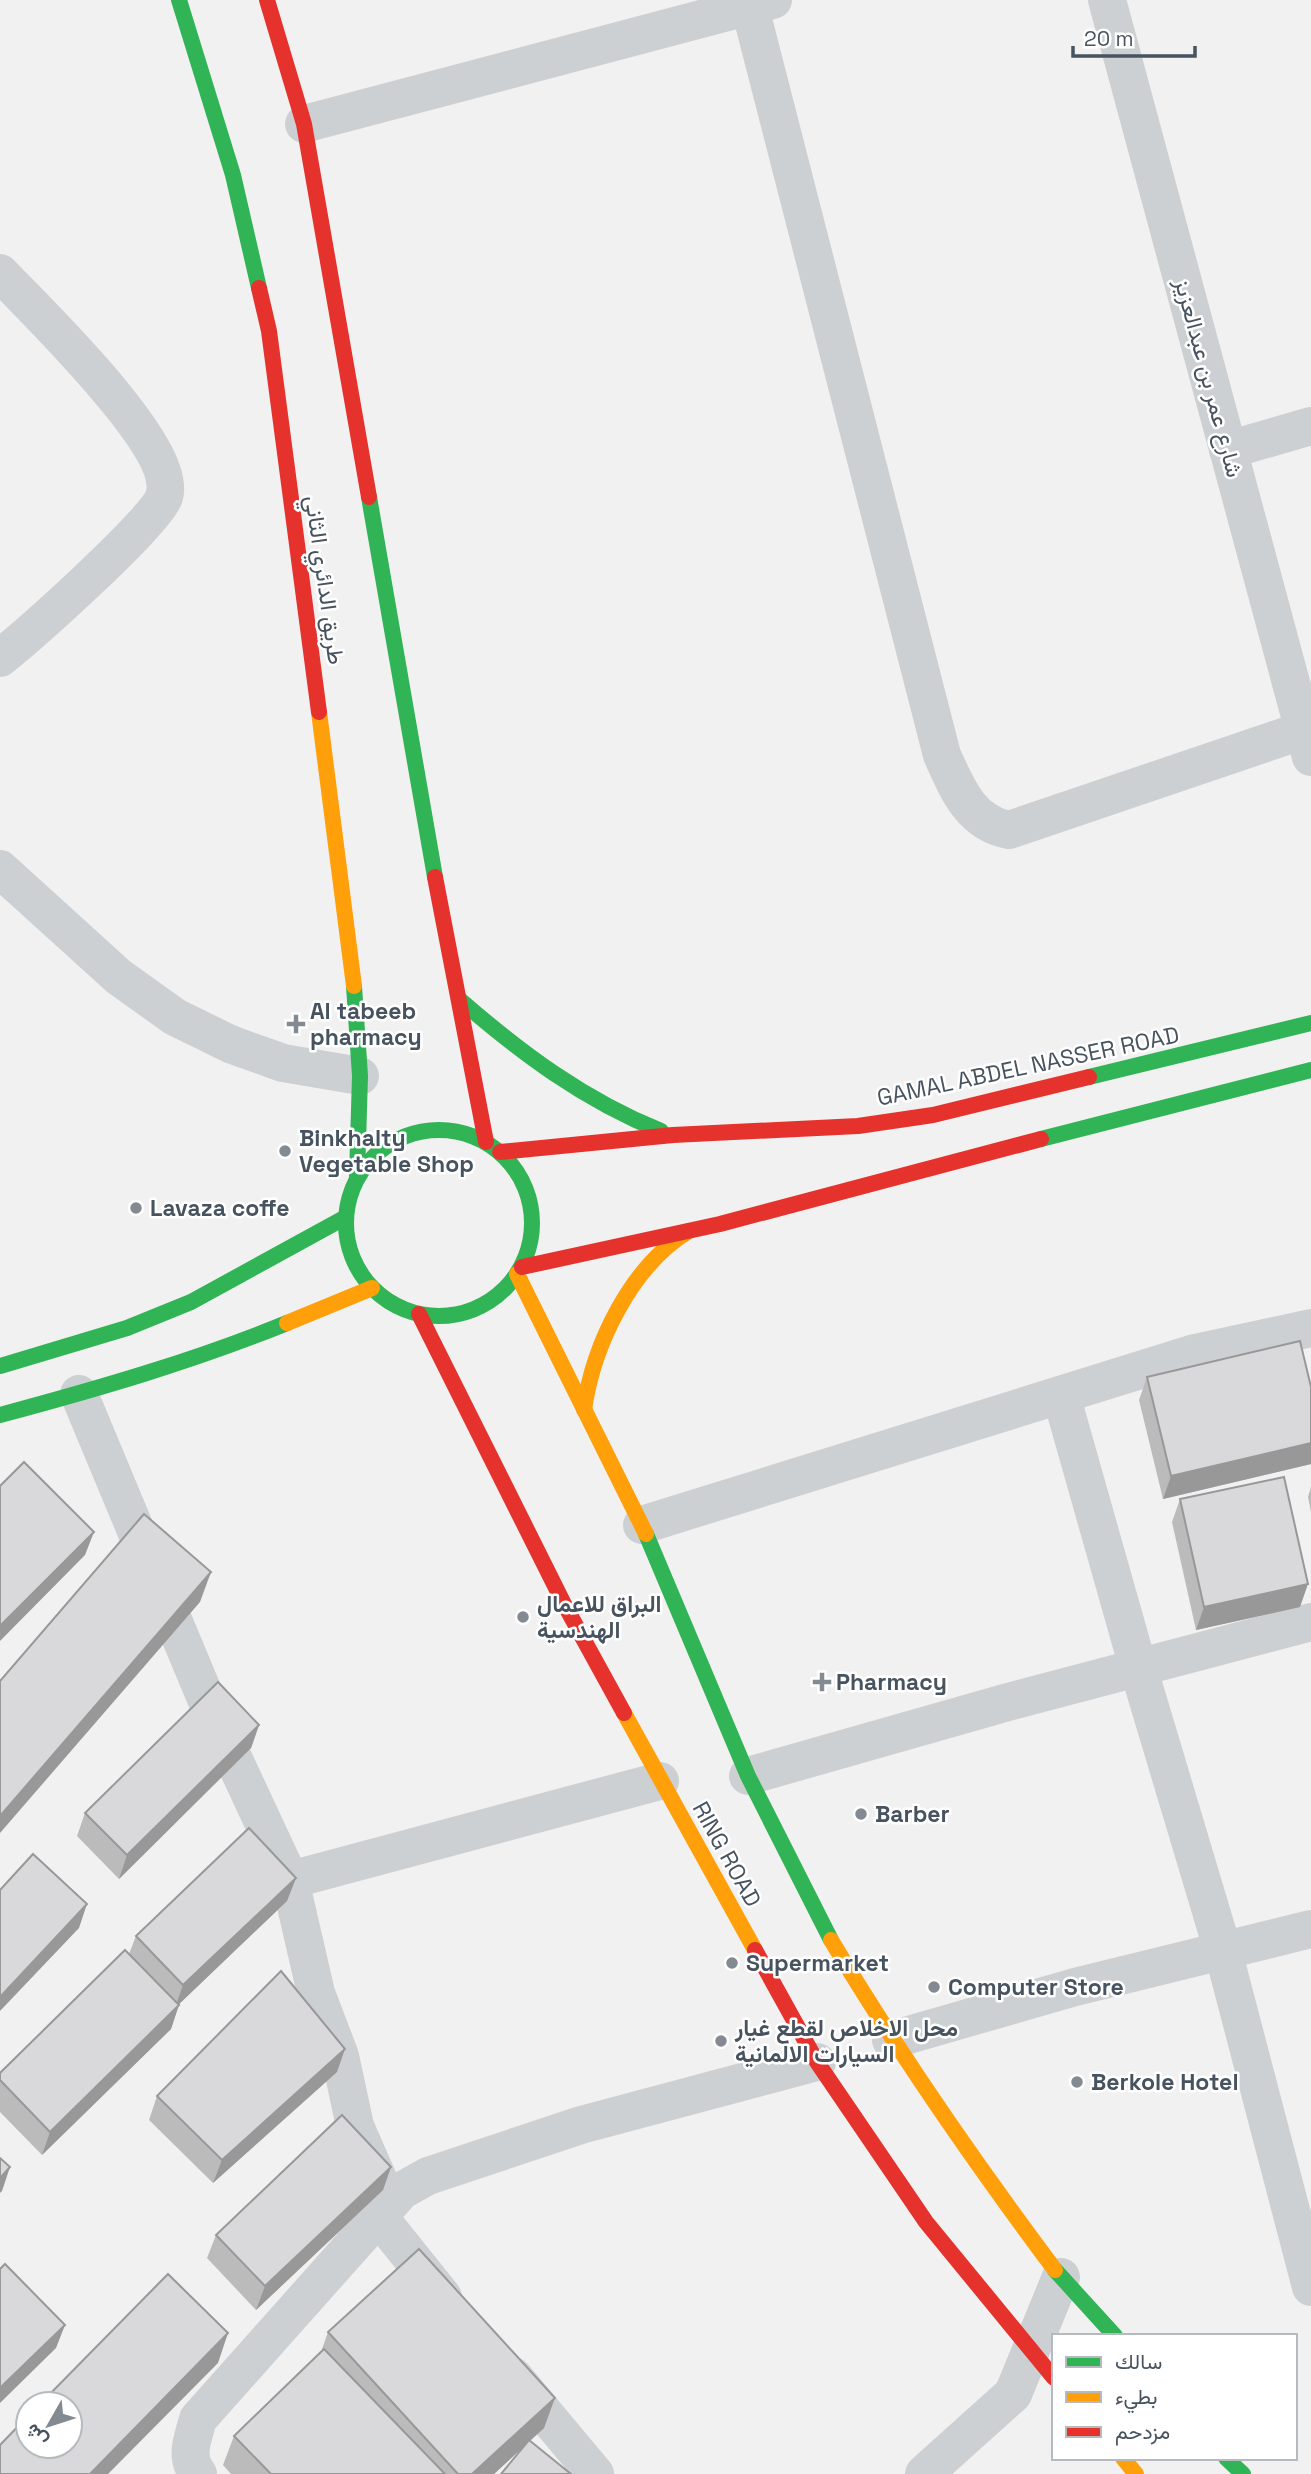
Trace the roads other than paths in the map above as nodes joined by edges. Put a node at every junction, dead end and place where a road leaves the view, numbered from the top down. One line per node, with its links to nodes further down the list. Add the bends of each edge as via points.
1 (178, 0): 15 (main road, طريق الدائري الثاني, via 233,175 269,331 354,968)
2 (267, 0): 5 (main road)
3 (1107, 0): 8 (street, شارع عمر بن عبدالعزيز)
4 (757, 2): 5 (street); 10 (street, via 942,755 971,810 995,828 1009,830)
5 (304, 124): 12 (main road)
6 (0, 273): 9 (street, via 141,429 165,474 163,498 131,537)
7 (1311, 426): 8 (street)
8 (1228, 450): 10 (street, شارع عمر بن عبدالعزيز)
9 (0, 658)
10 (1307, 744)
11 (0, 869): 15 (street, via 119,977 175,1017 283,1063)
12 (459, 999): 16 (main road, via 525,1057 572,1089 618,1116); 17 (main road)
13 (1311, 1023): 16 (main road, GAMAL ABDEL NASSER ROAD, via 933,1115 858,1126)
14 (1311, 1070): 20 (main road)
15 (359, 1076): 18 (main road, طريق الدائري الثاني)
16 (673, 1135): 17 (main road, GAMAL ABDEL NASSER ROAD)
17 (493, 1147): 18 (main road, via 459,1131 429,1129 400,1137 375,1153); 21 (main road, via 525,1186 533,1226)
18 (357, 1176): 19 (main road)
19 (345, 1217): 22 (main road, via 357,1268); 25 (main road, via 191,1302 127,1328)
20 (695, 1227): 21 (main road); 28 (main road, via 680,1235 617,1309 587,1379)
21 (519, 1270): 23 (main road, via 498,1295 475,1310 447,1316); 28 (main road)
22 (372, 1289): 23 (main road, via 394,1305); 26 (main road, via 227,1347)
23 (419, 1314): 34 (main road, RING ROAD, via 563,1602)
24 (1311, 1328): 27 (street, via 1195,1353)
25 (0, 1366)
26 (79, 1394): 29 (main road); 35 (street, via 209,1706)
27 (1061, 1395): 30 (street); 32 (street)
28 (584, 1410): 30 (main road)
29 (0, 1415)
30 (642, 1525): 33 (main road)
31 (1311, 1622): 32 (street)
32 (1138, 1667): 33 (street); 37 (street)
33 (748, 1776): 38 (main road, via 815,1914)
34 (660, 1781): 35 (street); 39 (main road, RING ROAD)
35 (290, 1880): 40 (street, via 316,1993 340,2056 355,2126 383,2190)
36 (1311, 1929): 37 (street)
37 (1223, 1951): 38 (street, via 1075,1987); 42 (street)
38 (891, 2040): 41 (main road)
39 (817, 2062): 40 (street, via 480,2157 410,2186); 46 (main road, RING ROAD, via 926,2221)
40 (378, 2216): 43 (street); 49 (street, via 198,2418 189,2450)
41 (1061, 2277): 44 (main road); 46 (street)
42 (1311, 2287)
43 (467, 2324)
44 (1113, 2334)
45 (494, 2354): 50 (street)
46 (1042, 2365): 51 (street)
47 (1124, 2460): 52 (main road)
48 (1228, 2460): 53 (main road)
49 (198, 2474)
50 (594, 2474)
51 (925, 2474)
52 (1136, 2474)
53 (1243, 2474)

